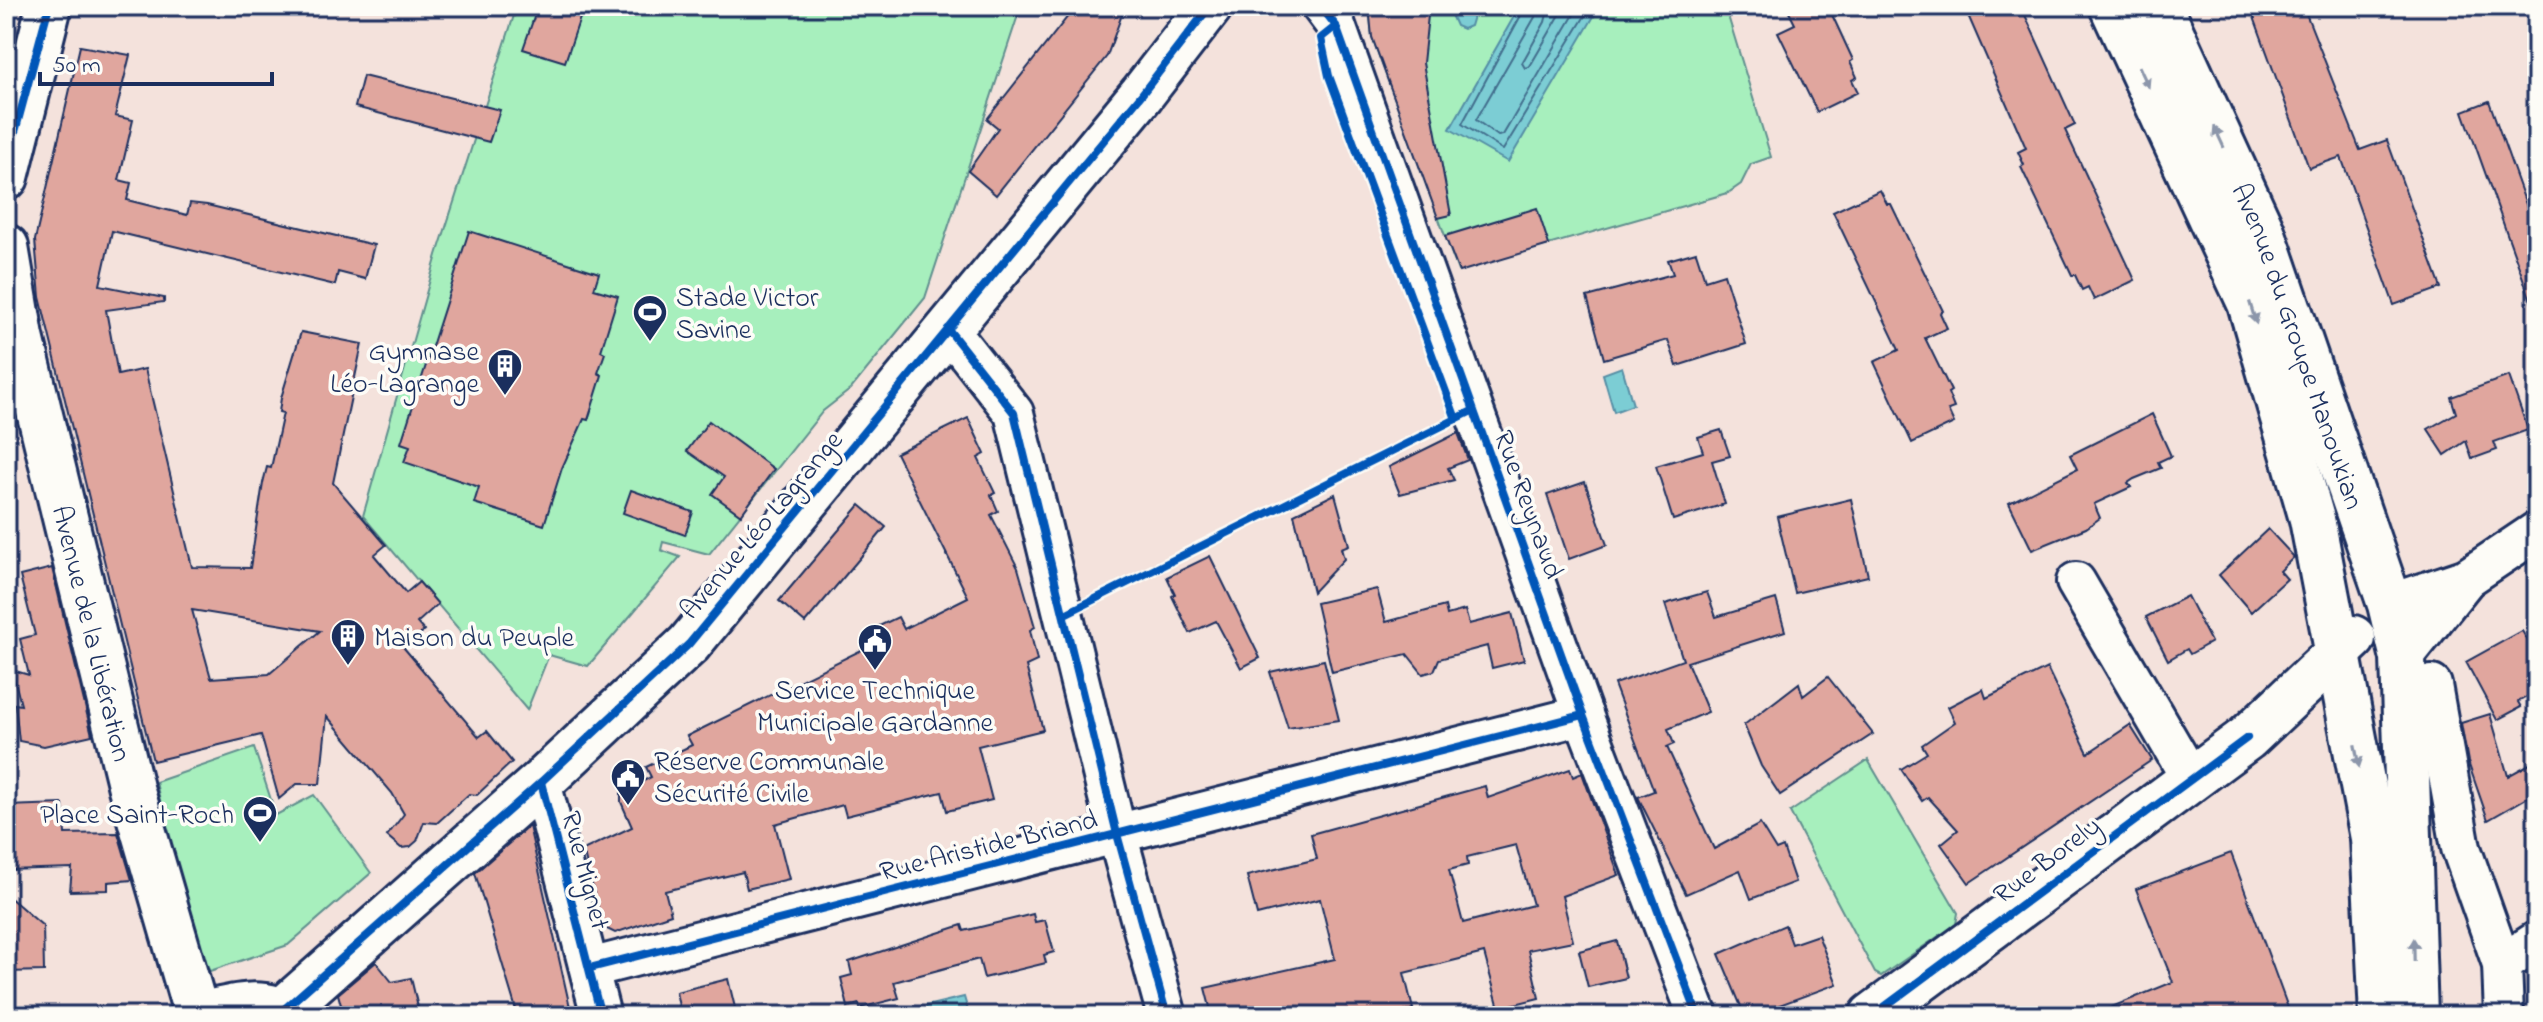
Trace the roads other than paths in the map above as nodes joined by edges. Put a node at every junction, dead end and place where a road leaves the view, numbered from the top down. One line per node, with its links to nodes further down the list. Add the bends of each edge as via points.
1 (26, 6): 7 (main road)
2 (49, 6): 8 (main road)
3 (1210, 6): 10 (main road, Avenue Léo Lagrange)
4 (2112, 6): 12 (main road, Avenue du Groupe Manoukian, one-way to 12, via 2250,303)
5 (2159, 6): 15 (main road, Avenue du Groupe Manoukian, one-way to 5, via 2262,231)
6 (1321, 7): 21 (street, Rue Reynaud, via 1336,26)
7 (6, 93)
8 (7, 158)
9 (6, 247): 31 (main road, Avenue de la Libération, via 21,337 131,788)
10 (948, 329): 25 (main road, Avenue Léo Lagrange, via 689,644); 26 (street, via 1014,413)
11 (2537, 531): 13 (street)
12 (2317, 546): 15 (main road, Avenue du Groupe Manoukian, via 2346,575); 17 (main road, Avenue du Groupe Manoukian)
13 (2467, 578): 15 (street); 16 (street)
14 (2076, 582): 24 (street)
15 (2390, 604): 16 (street); 17 (main road, Rue Borely); 18 (main road)
16 (2430, 625): 18 (street)
17 (2338, 652): 19 (main road, Rue Borely); 20 (main road, Avenue du Groupe Manoukian)
18 (2418, 672): 20 (main road); 23 (main road); 27 (street, via 2461,848)
19 (2305, 684): 20 (main road); 22 (main road, Rue Borely)
20 (2348, 706): 22 (main road, Rue Borely); 23 (main road, via 2374,720); 35 (main road, Avenue du Groupe Manoukian, one-way to 35, via 2373,838)
21 (1583, 715): 26 (street, Rue Aristide Briand); 30 (street, Rue Reynaud)
22 (2247, 738): 24 (main road, Rue Borely)
23 (2406, 753): 36 (main road, one-way to 23)
24 (2191, 779): 34 (main road, Rue Borely)
25 (541, 782): 28 (street, Rue Mignet); 29 (main road, Avenue Léo Lagrange)
26 (1117, 834): 28 (street, Rue Aristide Briand); 33 (street)
27 (2520, 952): 37 (street)
28 (590, 968): 32 (street, Rue Mignet)
29 (285, 1013): 31 (main road, via 245,1005)
30 (1689, 1014)
31 (197, 1016)
32 (601, 1016)
33 (1167, 1016)
34 (1872, 1016)
35 (2382, 1016)
36 (2415, 1016)
37 (2504, 1016)

